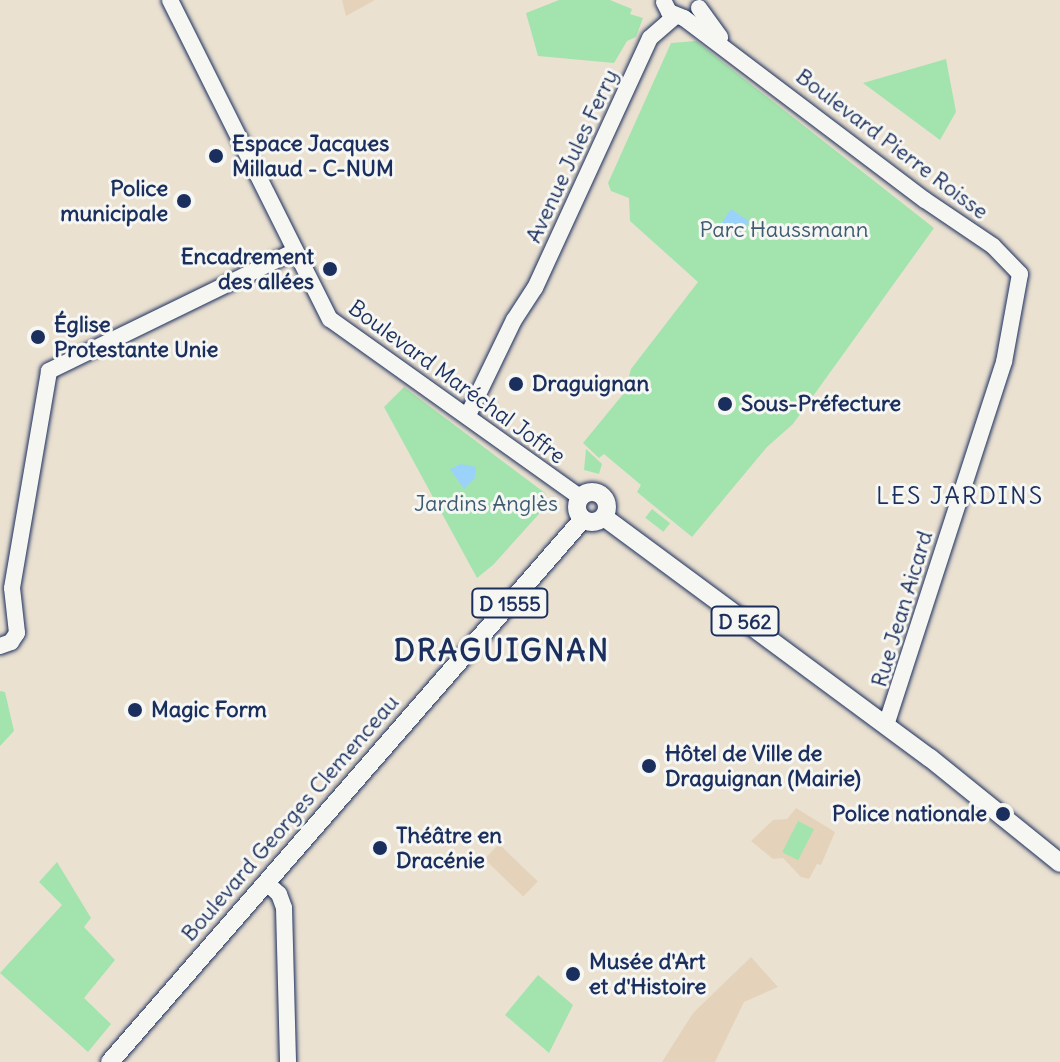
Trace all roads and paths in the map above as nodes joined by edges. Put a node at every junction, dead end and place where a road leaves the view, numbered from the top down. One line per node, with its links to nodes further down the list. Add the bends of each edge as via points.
1 (170, 0): 7 (street, Boulevard Maréchal Joffre)
2 (665, 1): 4 (street, Boulevard Pierre Roisse); 5 (street)
3 (701, 4): 4 (street, Avenue Jules Ferry); 6 (street, Boulevard Pierre Roisse)
4 (680, 17): 5 (street, Avenue Jules Ferry); 6 (street, Boulevard Pierre Roisse)
5 (650, 38): 9 (street, Avenue Jules Ferry, via 535,288)
6 (733, 54): 8 (street, Boulevard Pierre Roisse, via 993,246)
7 (295, 251): 9 (street, Boulevard Maréchal Joffre, via 330,319); 13 (street, via 49,371)
8 (1020, 274): 15 (street, Rue Jean Aicard, via 1004,362)
9 (468, 415): 10 (street, Boulevard Maréchal Joffre)
10 (581, 498): 11 (main road, via 591,492 602,495 608,506); 12 (main road, via 577,509)
11 (604, 517): 12 (main road, via 596,522); 15 (main road, D 562)
12 (583, 519): 17 (main road, Boulevard Georges Clemenceau / D 1555)
13 (5, 613): 14 (street, via 17,627 15,637)
14 (0, 646)
15 (889, 728): 16 (main road, D 562)
16 (1060, 863)
17 (267, 883): 18 (main road, Boulevard Georges Clemenceau / D 1555); 19 (street, via 284,908)
18 (110, 1062)
19 (288, 1062)

